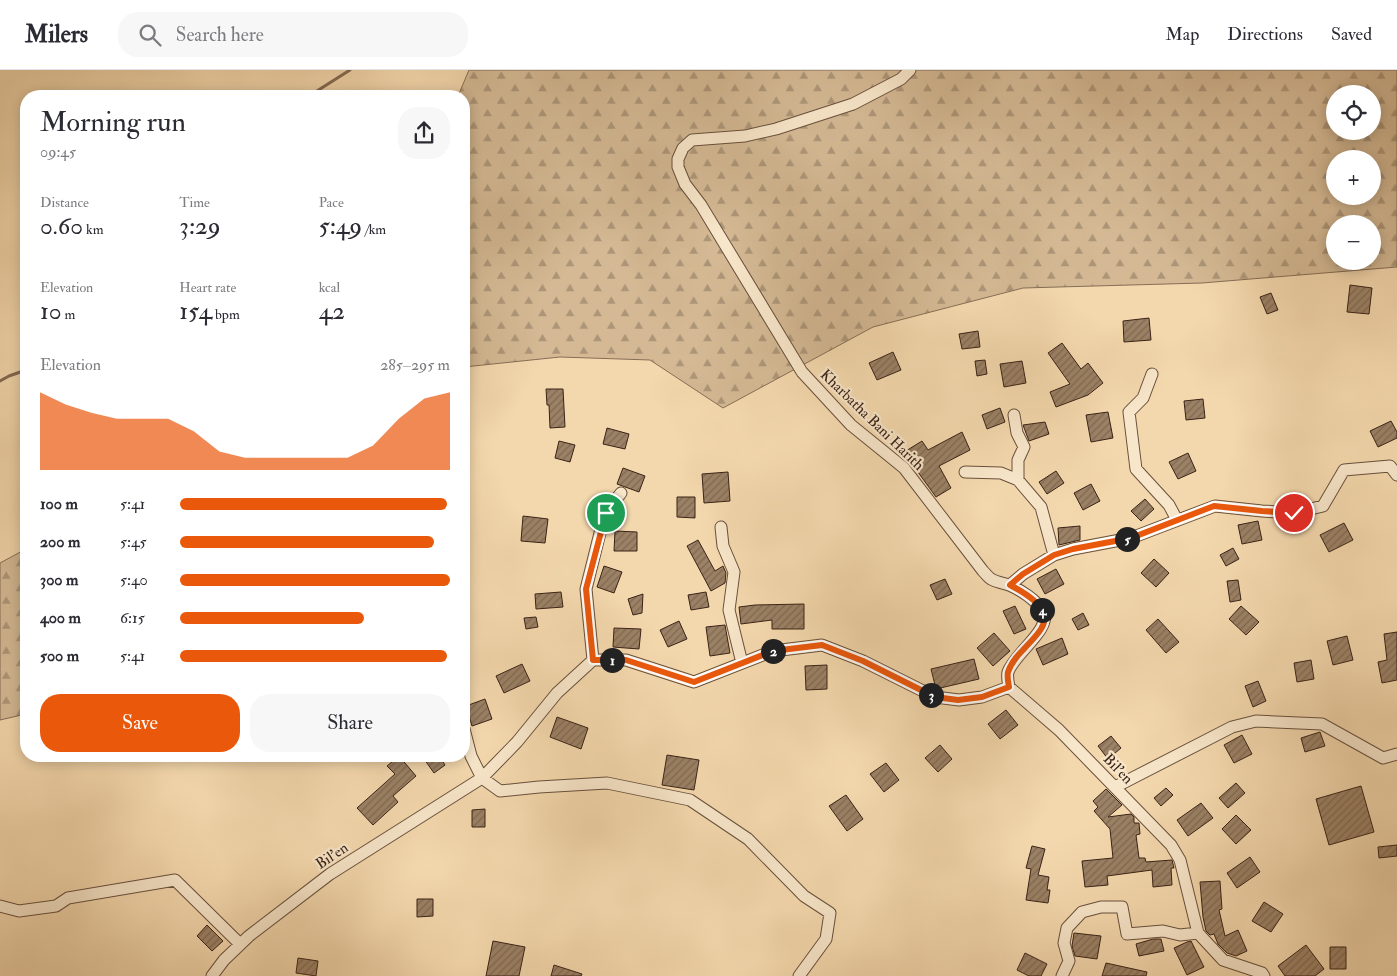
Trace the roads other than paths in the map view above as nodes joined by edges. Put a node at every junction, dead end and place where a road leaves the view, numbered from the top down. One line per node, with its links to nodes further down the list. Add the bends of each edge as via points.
1 (910, 70): 11 (street, Kharbatha Bani Harith, via 852,104 776,129 745,136 692,140 683,148 678,168 802,372 851,424 904,468 982,570 991,579)
2 (1152, 374): 8 (street, via 1143,398 1129,412 1136,469 1170,504)
3 (1014, 415): 6 (street, via 1024,447 1018,460)
4 (965, 472): 6 (street, via 1001,473)
5 (1397, 475): 8 (street, via 1390,466 1344,470 1323,506 1294,513 1214,506)
6 (1018, 480): 10 (street, via 1040,507)
7 (621, 493): 12 (street, via 606,513 586,589)
8 (1178, 520): 10 (street, via 1131,538)
9 (721, 527): 13 (street, via 723,546 734,572 729,610)
10 (1054, 555): 11 (street)
11 (1010, 585): 14 (street, via 1036,603 1045,619 1007,673)
12 (593, 660): 13 (street, via 626,660 694,682); 17 (street, Bil'en, via 557,692 517,742)
13 (742, 663): 14 (street, via 773,651 822,645 863,661 935,697 958,700 982,697)
14 (1009, 687): 18 (street, Bil'en, via 1059,730)
15 (470, 752): 17 (street)
16 (1397, 754): 18 (street, via 1383,758 1322,724 1256,721 1232,727)
17 (482, 778): 21 (street, Bil'en, via 330,874); 23 (street, via 500,791 607,784 690,800 748,840 804,896 830,913 826,939)
18 (1115, 787): 20 (street, Bil'en, via 1171,845 1180,860)
19 (0, 906): 21 (street, via 19,911 56,906 68,898 175,880)
20 (1198, 934): 24 (street, via 1180,935 1163,931 1127,934 1122,907 1101,907 1082,912 1067,928 1064,943 1069,961); 25 (street, via 1223,960)
21 (240, 944): 22 (street, Bil'en)
22 (212, 976)
23 (799, 976)
24 (1062, 976)
25 (1264, 976)

